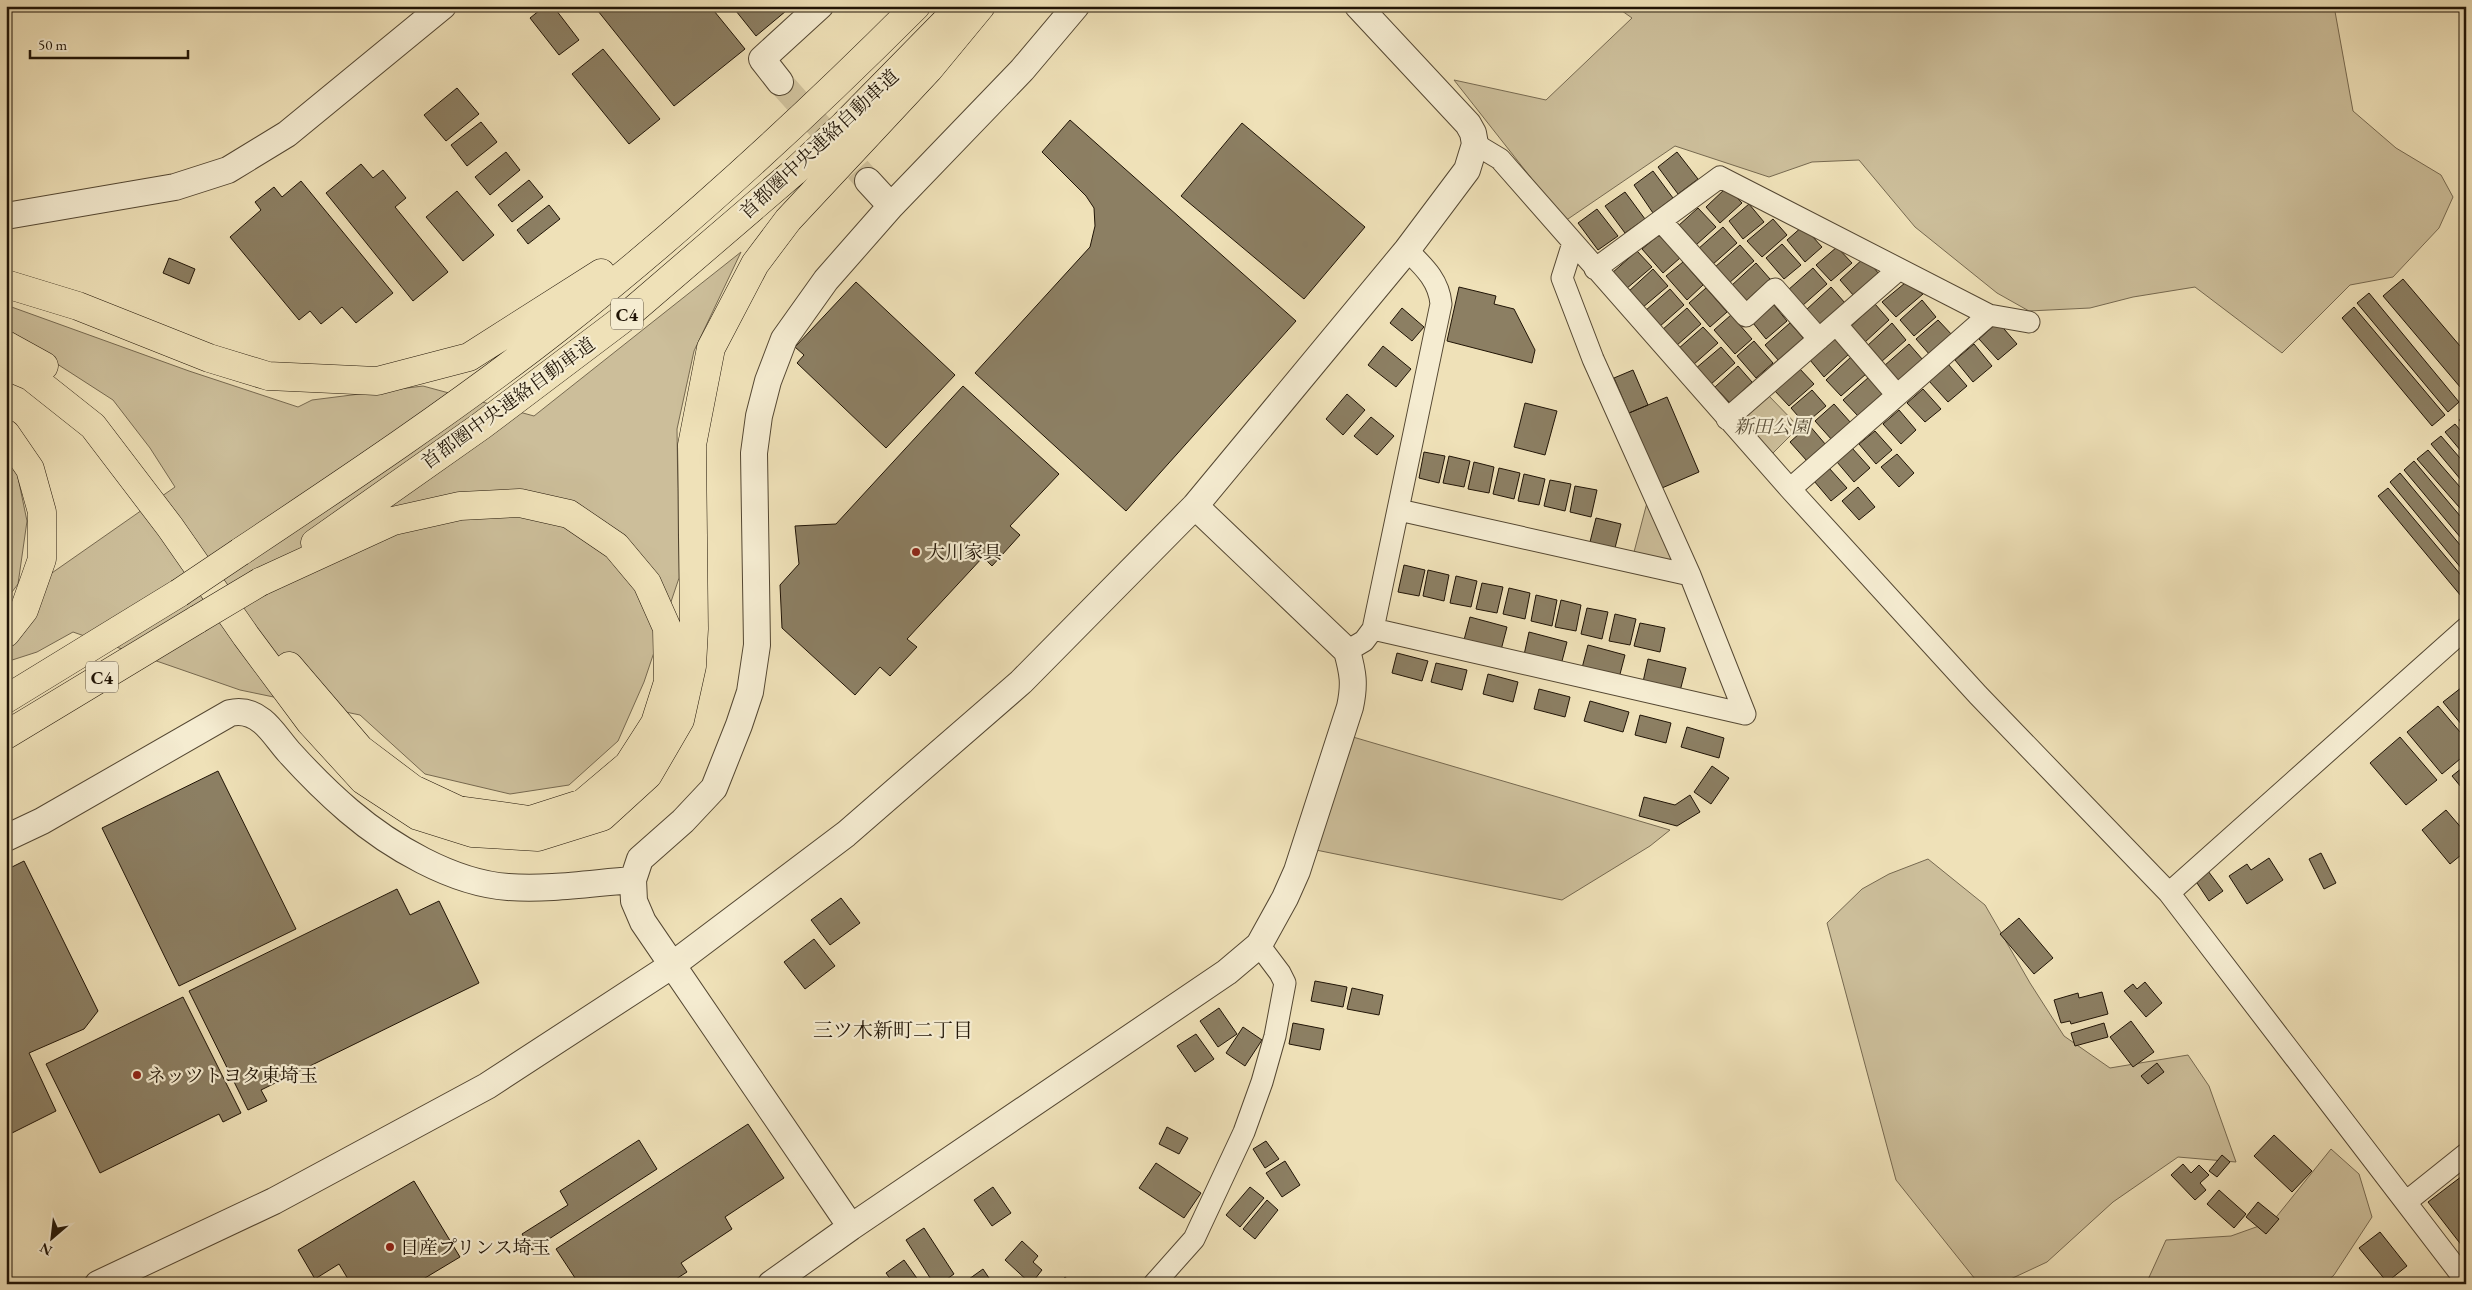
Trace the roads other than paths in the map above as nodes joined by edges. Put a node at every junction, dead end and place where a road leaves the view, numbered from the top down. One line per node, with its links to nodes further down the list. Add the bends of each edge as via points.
1 (443, 6): 13 (street, via 287,134 228,170 175,187)
2 (820, 6): 8 (street, via 762,59)
3 (916, 6): 12 (highway, 首都圏中央連絡自動車道 / C4, via 831,91)
4 (960, 6): 33 (highway, 首都圏中央連絡自動車道 / C4, via 794,172 624,318 481,426)
5 (981, 6): 25 (highway, via 929,69 788,220 755,264 710,348 692,445 694,629 692,666 680,720 648,775 602,817 538,838 472,833 418,816 363,780 310,722 93,426 30,376)
6 (1076, 6): 11 (street, via 1022,70)
7 (1358, 6): 9 (street, via 1468,124)
8 (780, 82)
9 (1475, 144): 15 (street, via 1500,160); 16 (street, via 1467,170)
10 (868, 181): 11 (street)
11 (891, 206): 41 (street, via 826,280 784,338 768,381 754,453 757,645 750,692 714,788 640,859)
12 (696, 212): 19 (highway, via 469,357 376,382 268,376 208,358 78,306); 38 (highway, 首都圏中央連絡自動車道 / C4, bridge, via 559,327 435,420 179,593)
13 (6, 216)
14 (1661, 221): 17 (street); 18 (street, via 1720,177); 23 (street, via 1746,316 1775,289)
15 (1573, 243): 17 (street); 32 (street, via 1562,278 1593,359)
16 (1407, 250): 30 (street); 31 (street, via 1428,271 1436,284 1441,304)
17 (1595, 269): 27 (street)
18 (1898, 270): 20 (street); 22 (street)
19 (6, 284)
20 (1989, 315): 21 (street); 26 (street)
21 (2029, 322)
22 (1836, 324): 23 (street); 26 (street)
23 (1819, 339): 27 (street)
24 (6, 345): 33 (highway, via 54,372 98,407 137,452 282,657 360,749 412,789 458,810 530,820 583,802 628,764 655,723 668,682 667,628 647,583 616,546 569,514 520,503 460,506 392,521)
25 (6, 366)
26 (1897, 395): 29 (street)
27 (1727, 419): 29 (street)
28 (6, 434): 35 (highway, via 30,469 42,512 42,559 24,610)
29 (1790, 488): 42 (street, via 1978,695)
30 (1196, 506): 37 (street); 44 (street, via 1007,695 846,834)
31 (1399, 510): 32 (street); 34 (street)
32 (1690, 575): 34 (street, via 1745,714)
33 (260, 582): 39 (highway, 首都圏中央連絡自動車道 / C4, bridge)
34 (1373, 629): 37 (street, via 1364,641)
35 (6, 633)
36 (2463, 636): 42 (street)
37 (1347, 651): 43 (street, via 1355,685 1350,707 1297,871)
38 (6, 699)
39 (6, 734)
40 (6, 838): 41 (street, via 240,710 262,721 290,753 379,836 422,860 464,878 506,887)
41 (633, 880): 44 (street, via 634,901 643,922)
42 (2169, 892): 46 (street)
43 (1259, 946): 47 (street, via 1219,978); 51 (street, via 1284,983 1275,1036 1262,1082 1244,1132 1194,1239)
44 (671, 966): 47 (street); 49 (street, via 487,1086 274,1201)
45 (2466, 1154): 46 (street)
46 (2406, 1202): 48 (street)
47 (851, 1227): 50 (street)
48 (2466, 1281)
49 (98, 1284)
50 (771, 1284)
51 (1154, 1284)

